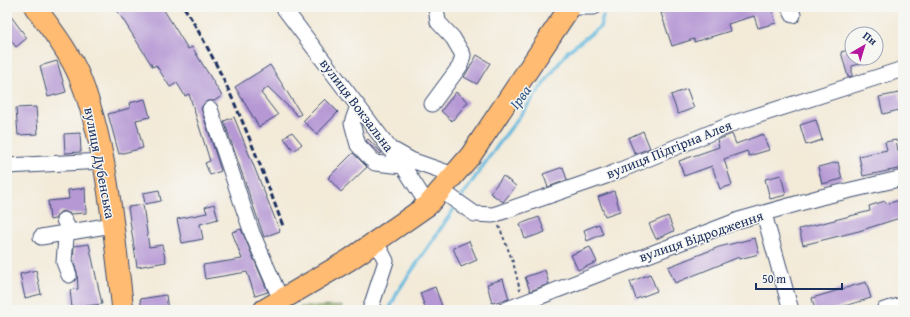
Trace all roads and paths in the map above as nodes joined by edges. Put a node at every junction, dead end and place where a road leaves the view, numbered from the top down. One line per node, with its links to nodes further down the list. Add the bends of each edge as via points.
1 (35, 7): 11 (highway, вулиця Дубенська, via 80,77 94,120)
2 (283, 7): 8 (street, вулиця Вокзальна)
3 (436, 7): 7 (street, via 438,22 453,38 463,55 460,66)
4 (594, 7): 5 (street)
5 (566, 9): 14 (highway, via 471,155)
6 (903, 69): 17 (street, вулиця Підгірна Алея, via 734,123 606,176 536,201 493,215)
7 (432, 104)
8 (358, 106): 10 (street, вулиця Вокзальна); 13 (street, via 352,123 358,146 375,163)
9 (210, 109): 25 (street, via 252,233)
10 (389, 148): 13 (street, вулиця Вокзальна); 14 (street, via 411,160)
11 (103, 161): 12 (street); 19 (highway, вулиця Дубенська)
12 (7, 166)
13 (403, 166): 16 (street, вулиця Вокзальна)
14 (454, 175): 16 (highway)
15 (903, 178): 18 (street, вулиця Відродження, via 821,197)
16 (435, 198): 17 (street, вулиця Підгірна Алея); 22 (highway)
17 (481, 214): 24 (path, via 499,226 513,262)
18 (764, 214): 24 (street, вулиця Відродження, via 739,220 690,238); 30 (street)
19 (112, 225): 20 (street); 27 (highway, вулиця Дубенська)
20 (66, 227): 21 (street); 23 (street, via 64,262)
21 (41, 237)
22 (376, 242): 25 (highway); 28 (street, via 386,261)
23 (69, 275)
24 (523, 303): 29 (street, вулиця Відродження)
25 (272, 305)
26 (903, 305): 31 (street)
27 (123, 310)
28 (370, 310)
29 (505, 310)
30 (791, 310)
31 (884, 310)

